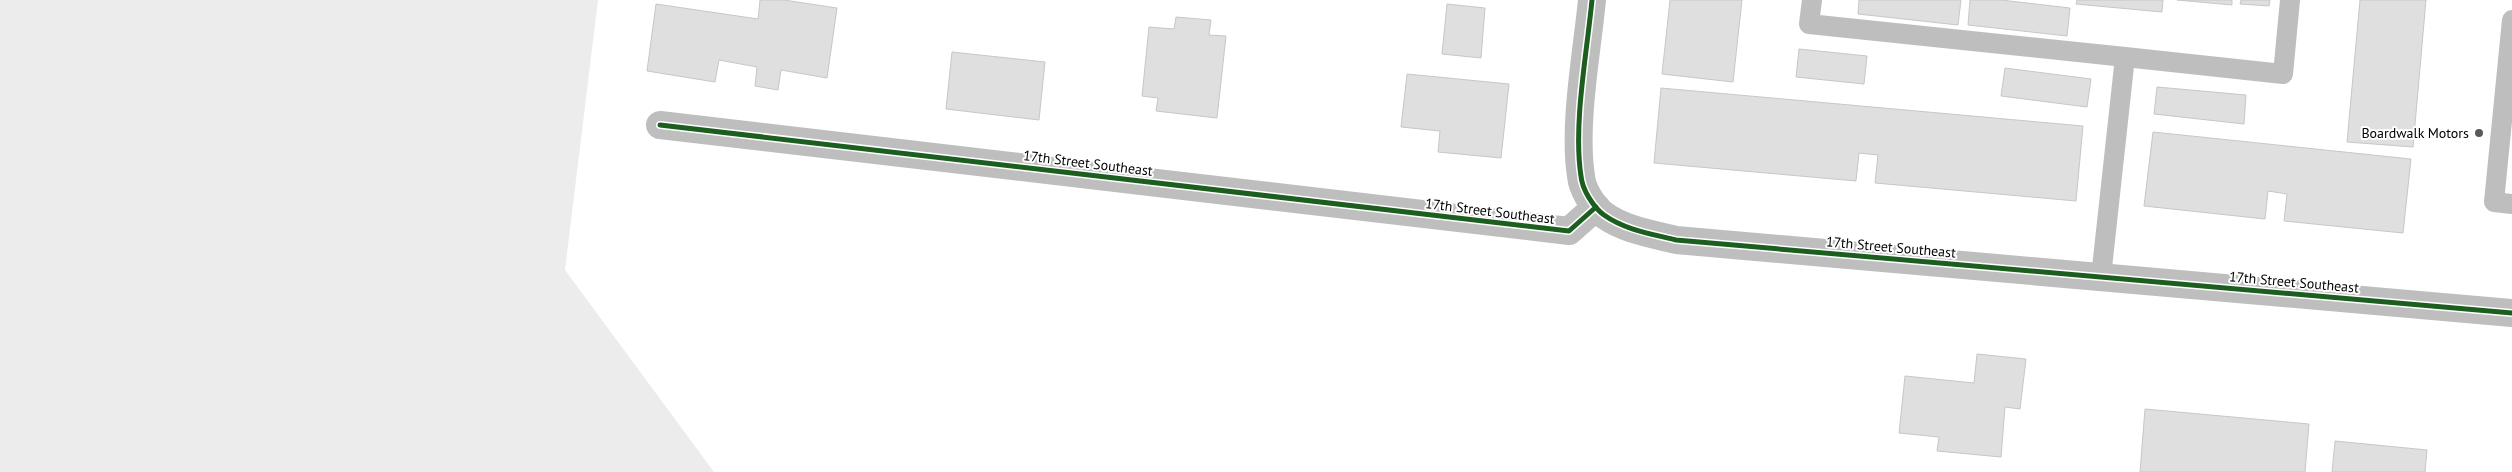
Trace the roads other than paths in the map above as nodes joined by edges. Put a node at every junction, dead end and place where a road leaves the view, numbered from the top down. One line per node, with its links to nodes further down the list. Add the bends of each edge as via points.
1 (1592, 0): 8 (street, via 1579,127 1581,176 1584,189)
2 (1812, 0): 5 (lane, via 1809,24)
3 (2290, 0): 5 (lane, via 2282,74)
4 (2512, 20): 7 (lane, via 2494,202)
5 (2125, 57): 9 (lane)
6 (660, 125): 8 (street, 17th Street Southeast, via 1569,231)
7 (2512, 204)
8 (1596, 207): 9 (street, 17th Street Southeast, via 1619,223 1676,240)
9 (2101, 277): 10 (street, 17th Street Southeast)
10 (2512, 313)

